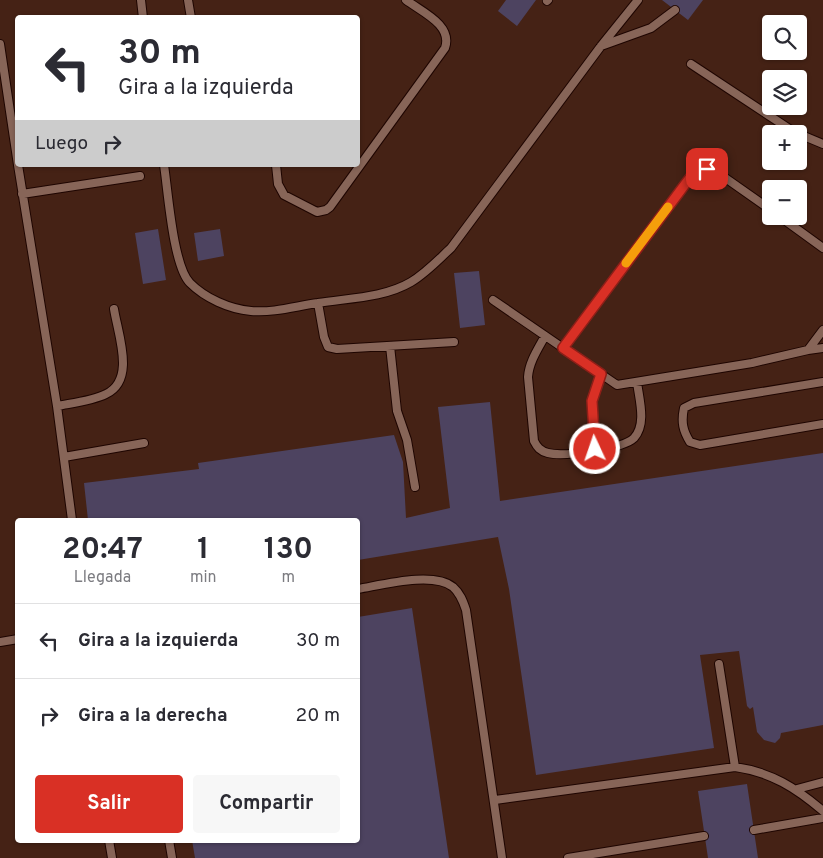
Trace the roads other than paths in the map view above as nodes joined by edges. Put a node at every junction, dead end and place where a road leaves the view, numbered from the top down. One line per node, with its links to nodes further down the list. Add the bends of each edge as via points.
1 (141, 0): 6 (lane)
2 (188, 0): 7 (lane)
3 (406, 0): 15 (lane, via 446,31 448,39 445,48)
4 (638, 0): 9 (lane)
5 (676, 10): 9 (lane, via 651,28)
6 (143, 15)
7 (190, 15)
8 (0, 44): 11 (lane)
9 (601, 46): 26 (lane, via 451,248 432,266 410,283 384,292)
10 (691, 64): 12 (lane)
11 (14, 122)
12 (784, 125)
13 (807, 138): 14 (lane)
14 (823, 144)
15 (360, 166)
16 (18, 167): 21 (lane)
17 (164, 167): 26 (lane, via 177,257 188,282 231,307 251,311 276,311)
18 (276, 167): 19 (lane, via 278,184 284,195 317,212 330,207)
19 (359, 167)
20 (140, 176): 21 (lane)
21 (22, 194): 38 (lane)
22 (762, 204): 32 (lane, via 714,170 700,170 692,175)
23 (791, 225): 24 (lane)
24 (823, 248)
25 (493, 300): 29 (lane)
26 (318, 303): 31 (lane, via 328,346 337,349)
27 (114, 309): 38 (lane, via 124,370 119,385 105,395)
28 (823, 330): 34 (lane)
29 (545, 336): 32 (lane); 41 (lane, via 528,368 537,448 557,454)
30 (454, 342): 31 (lane)
31 (390, 346): 43 (lane, via 397,411 407,440)
32 (563, 348): 35 (lane)
33 (823, 348): 34 (lane)
34 (808, 350): 36 (lane)
35 (601, 374): 36 (lane, via 617,385); 41 (lane, via 592,401)
36 (637, 382): 41 (lane, via 641,420 634,437 617,447)
37 (823, 382): 39 (lane, via 694,403 684,408 682,419 684,433 690,442 700,444)
38 (57, 406): 42 (lane)
39 (823, 424)
40 (144, 443): 42 (lane)
41 (595, 449)
42 (64, 457): 44 (lane)
43 (415, 487)
44 (72, 518)
45 (360, 589): 52 (lane, via 426,579 440,580 452,586 462,597)
46 (15, 640): 47 (lane)
47 (0, 642)
48 (719, 664): 49 (lane)
49 (735, 767): 51 (lane, via 770,775); 52 (lane)
50 (823, 782): 51 (lane)
51 (797, 789): 53 (lane)
52 (495, 800): 61 (lane)
53 (823, 811)
54 (823, 818): 55 (lane)
55 (754, 830)
56 (704, 836): 62 (lane)
57 (110, 843): 59 (lane)
58 (170, 843): 60 (lane)
59 (112, 858)
60 (172, 858)
61 (502, 858)
62 (568, 858)

